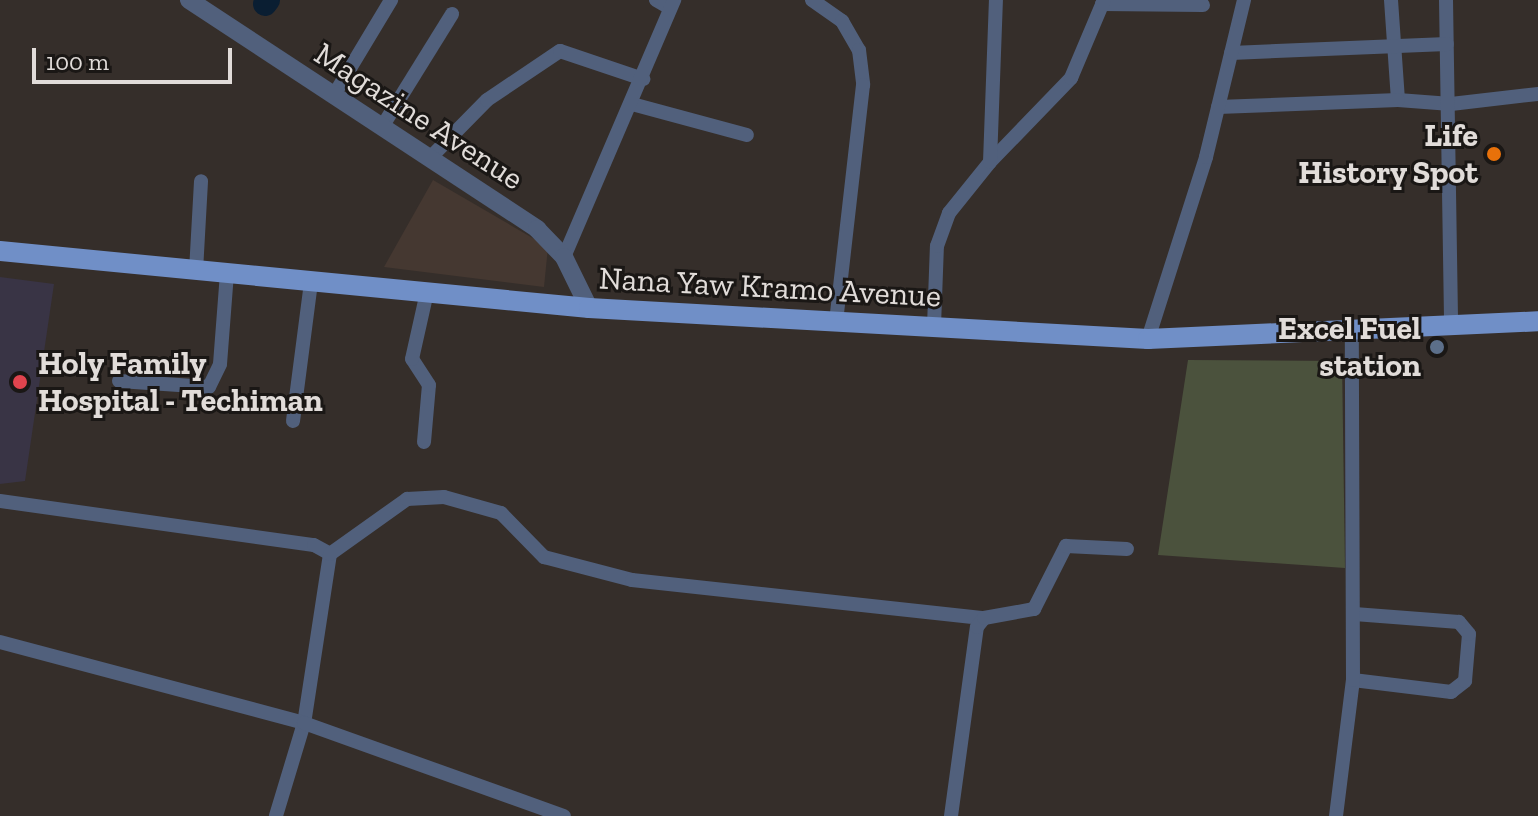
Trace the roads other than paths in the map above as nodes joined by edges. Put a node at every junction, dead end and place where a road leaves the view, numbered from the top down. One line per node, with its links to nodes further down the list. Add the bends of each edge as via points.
1 (189, 0): 18 (street, Magazine Avenue)
2 (391, 0): 18 (street)
3 (656, 0): 10 (street)
4 (996, 0): 26 (street)
5 (1244, 0): 15 (street)
6 (1391, 0): 14 (street)
7 (1446, 0): 13 (street)
8 (815, 1): 35 (street, via 842,21 859,50 863,85)
9 (1103, 2): 11 (street); 26 (street, via 1071,78)
10 (672, 4): 16 (street)
11 (1203, 5)
12 (452, 14): 23 (street)
13 (1447, 44): 14 (street); 21 (street)
14 (1392, 48): 15 (street); 19 (street)
15 (1231, 53): 22 (street)
16 (643, 79): 20 (street); 25 (street, via 560,51 473,111)
17 (1538, 94): 21 (street)
18 (334, 95): 23 (street, Magazine Avenue)
19 (1398, 100): 21 (street); 22 (street)
20 (632, 104): 24 (street); 29 (street)
21 (1451, 104): 38 (street)
22 (1218, 107): 40 (street)
23 (382, 127): 25 (street, Magazine Avenue)
24 (747, 135)
25 (430, 158): 29 (street, Magazine Avenue, via 537,229)
26 (990, 162): 37 (street, via 949,213 937,246)
27 (201, 181): 30 (street)
28 (0, 251): 30 (main road, Nana Yaw Kramo Avenue)
29 (564, 257): 34 (street, Magazine Avenue)
30 (196, 271): 31 (main road, Nana Yaw Kramo Avenue)
31 (227, 274): 32 (main road, Nana Yaw Kramo Avenue); 41 (street, via 220,364 209,387)
32 (311, 282): 33 (main road, Nana Yaw Kramo Avenue); 42 (street)
33 (427, 292): 34 (main road, Nana Yaw Kramo Avenue); 43 (street, via 412,359 429,385)
34 (589, 308): 35 (main road, Nana Yaw Kramo Avenue)
35 (836, 321): 37 (main road, Nana Yaw Kramo Avenue)
36 (1538, 321): 38 (main road, Nana Yaw Kramo Avenue)
37 (934, 326): 40 (main road, Nana Yaw Kramo Avenue)
38 (1451, 327): 39 (main road, Nana Yaw Kramo Avenue)
39 (1352, 332): 40 (main road, Nana Yaw Kramo Avenue); 47 (street)
40 (1148, 339)
41 (119, 381)
42 (293, 421)
43 (424, 442)
44 (0, 501): 46 (street, via 314,545)
45 (1127, 549): 48 (street, via 1066,546 1034,609)
46 (330, 554): 48 (street, via 407,499 444,497 501,513 544,557 632,580); 51 (street)
47 (1354, 614): 50 (street); 50 (street, via 1459,622 1469,634 1465,681 1451,692)
48 (984, 618): 54 (street, via 974,641)
49 (0, 642): 51 (street)
50 (1353, 680): 55 (street)
51 (304, 723): 52 (street); 53 (street)
52 (276, 816)
53 (564, 816)
54 (951, 816)
55 (1336, 816)

